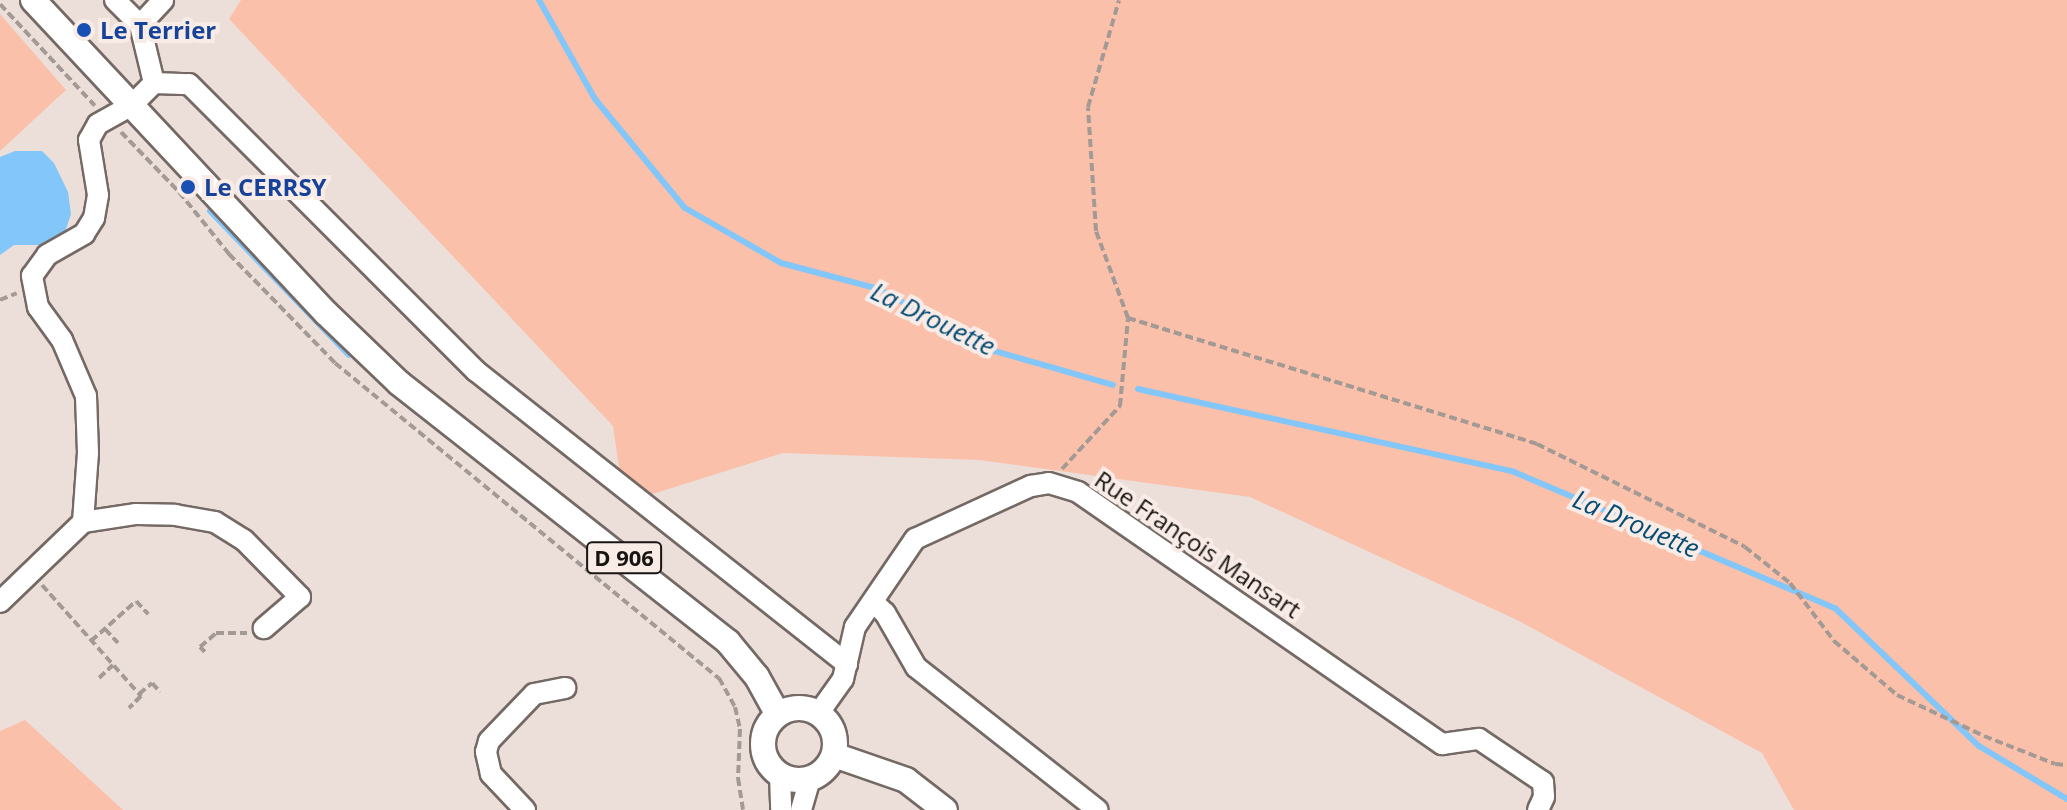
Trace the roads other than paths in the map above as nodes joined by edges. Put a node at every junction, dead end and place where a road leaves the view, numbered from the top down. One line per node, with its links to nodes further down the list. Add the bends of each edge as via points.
1 (33, 0): 6 (main road, D 906)
2 (115, 0): 4 (street)
3 (163, 0): 4 (street)
4 (140, 25): 5 (street)
5 (154, 83): 6 (street); 11 (street, via 189,84 476,371)
6 (131, 106): 7 (street, via 98,124 89,140 98,195 94,218 84,234 47,255 32,276 38,307 62,340 86,396); 14 (main road, D 906, via 399,383 728,642 757,677)
7 (83, 522): 8 (street); 10 (street, via 136,514 215,522 244,540 300,597)
8 (0, 602)
9 (873, 602): 11 (street, via 855,627); 22 (street, via 916,667); 23 (street, Rue François Mansart, via 915,539 1031,486 1049,483 1078,492 1442,744 1479,739 1543,782)
10 (264, 628)
11 (847, 664): 13 (street, via 843,679)
12 (565, 688): 18 (street, via 534,694 489,741 491,774)
13 (818, 714): 14 (main road, via 798,708); 15 (main road, via 833,732)
14 (778, 715): 16 (main road, via 763,745)
15 (834, 755): 17 (main road); 21 (main road, via 906,780)
16 (780, 775): 17 (main road); 19 (street)
17 (810, 779): 20 (street)
18 (525, 810)
19 (781, 810)
20 (801, 810)
21 (945, 810)
22 (1098, 810)
23 (1538, 810)

